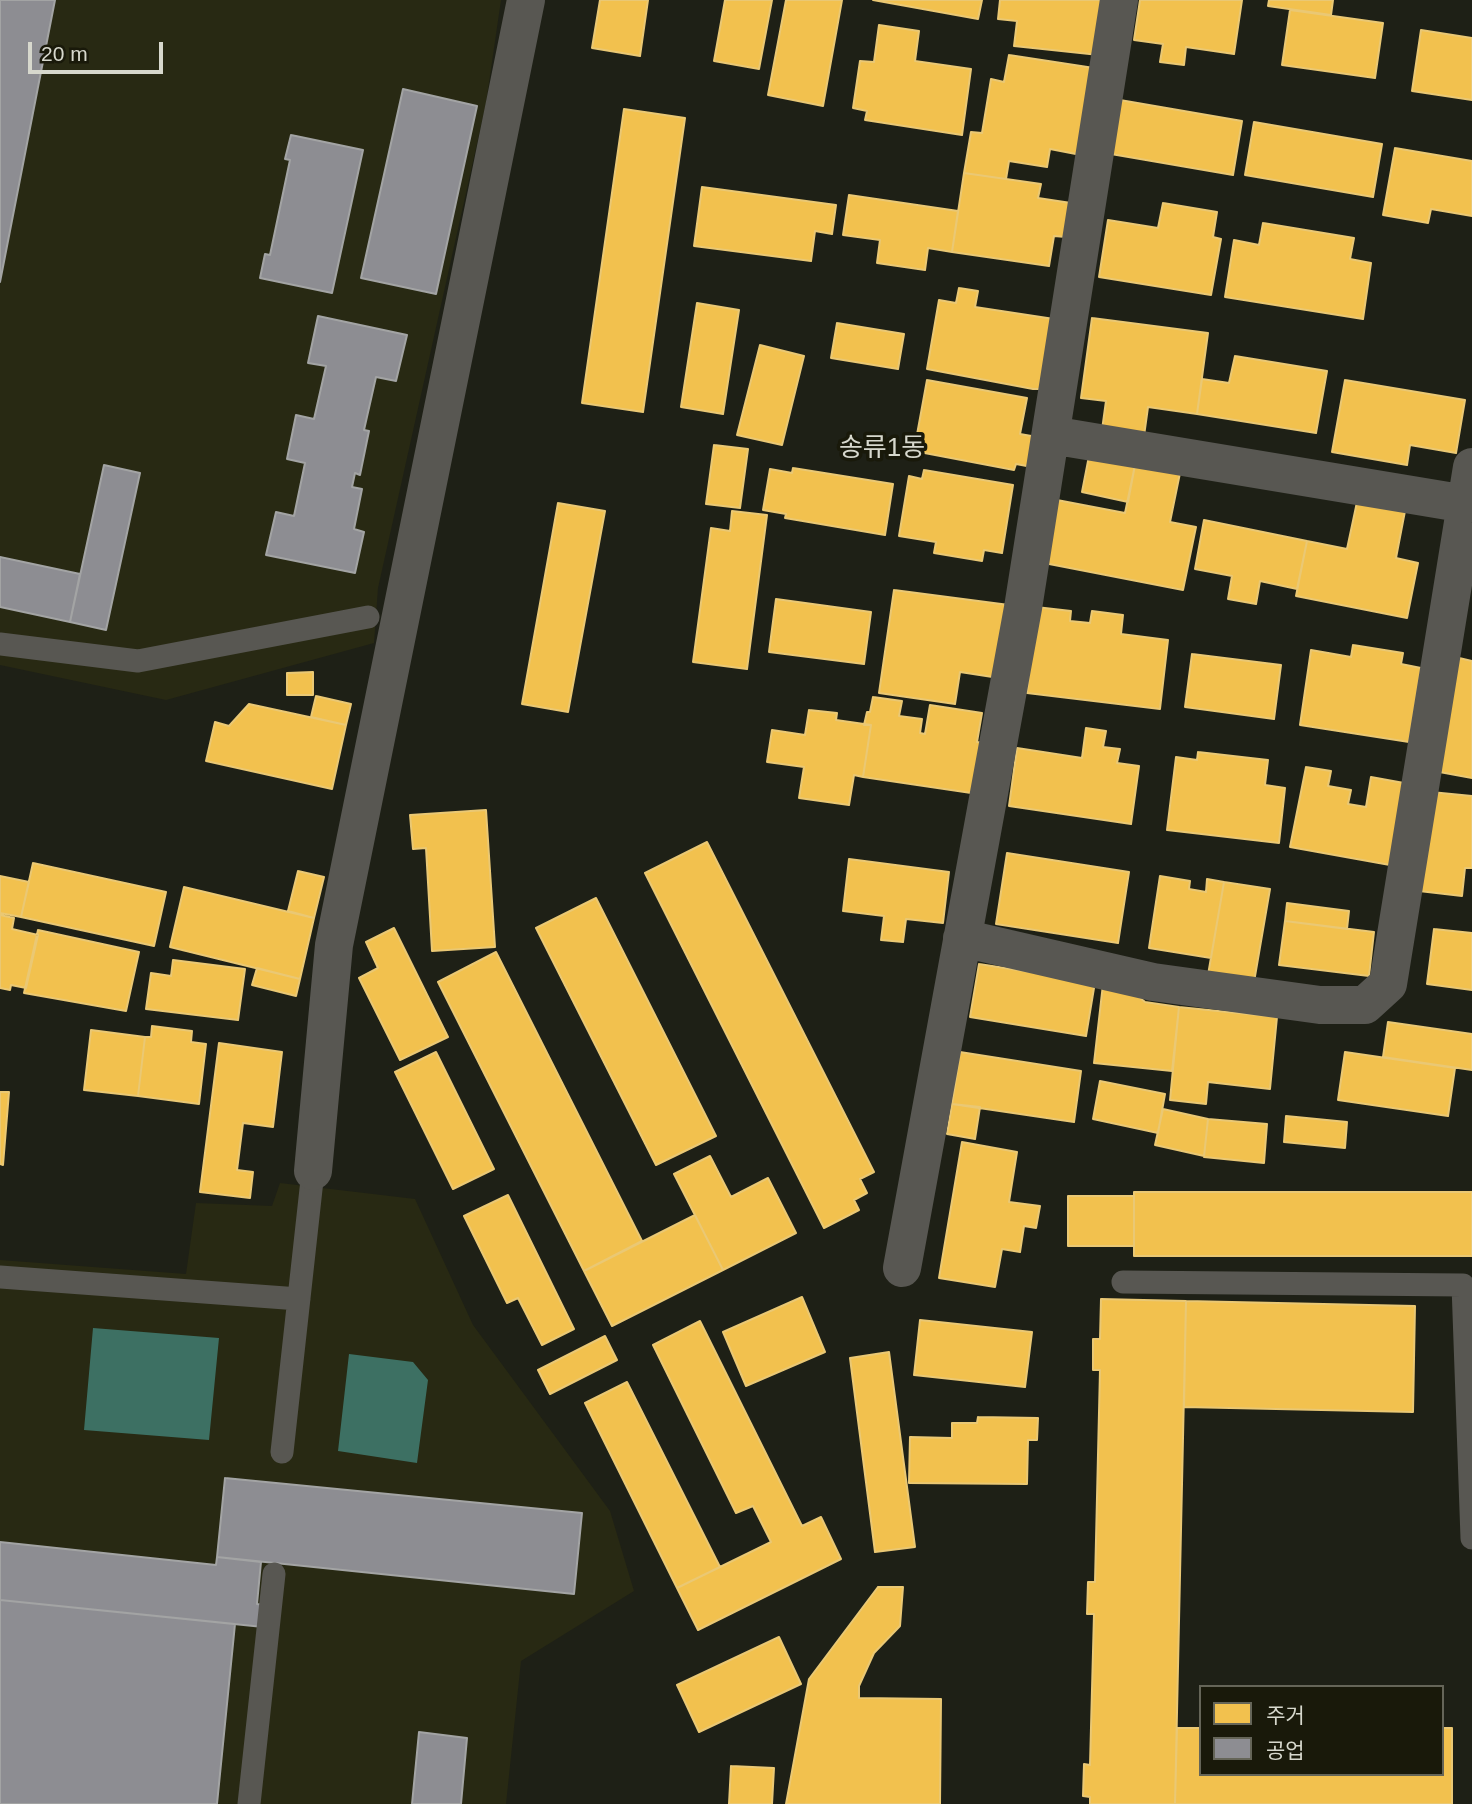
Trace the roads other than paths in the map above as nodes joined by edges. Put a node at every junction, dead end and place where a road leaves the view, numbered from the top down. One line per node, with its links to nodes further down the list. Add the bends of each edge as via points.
1 (525, 0): 6 (street)
2 (1119, 0): 3 (street)
3 (1051, 435): 5 (street); 8 (street)
4 (1472, 467): 5 (street)
5 (1466, 504): 8 (street, via 1388,984 1366,1005 1320,1005 1153,982)
6 (384, 615): 7 (lane, via 138,661); 9 (street, via 334,945)
7 (0, 643)
8 (962, 937): 10 (street)
9 (313, 1171): 13 (lane)
10 (902, 1268)
11 (0, 1277): 13 (lane)
12 (1123, 1282): 15 (lane, via 1462,1285)
13 (299, 1299): 14 (lane)
14 (282, 1451)
15 (1470, 1457): 16 (lane)
16 (1472, 1538)
17 (274, 1574): 18 (lane)
18 (249, 1804)

